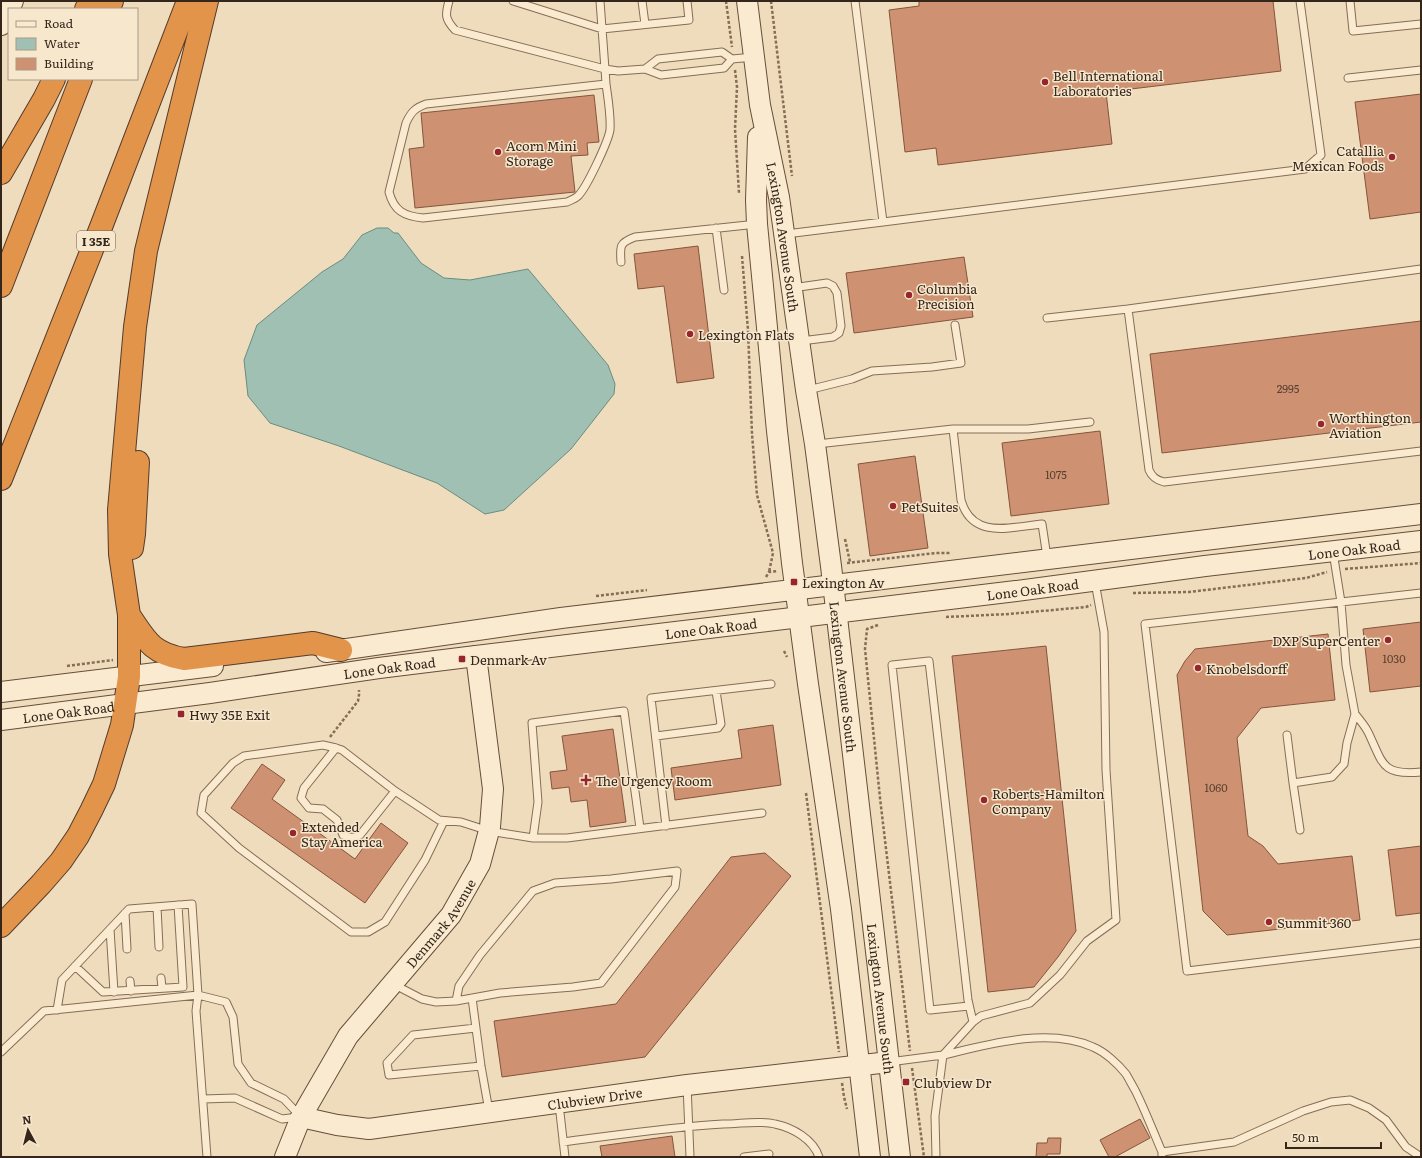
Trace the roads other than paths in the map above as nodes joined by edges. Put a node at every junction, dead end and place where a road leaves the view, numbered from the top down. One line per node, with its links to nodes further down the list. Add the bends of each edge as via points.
1 (188, 1): 46 (highway, I 35E)
2 (207, 1): 56 (highway, via 146,251 135,327 119,510 120,554)
3 (449, 1): 19 (lane, via 448,22 455,30)
4 (513, 1): 16 (lane)
5 (600, 1): 16 (lane)
6 (642, 1): 13 (lane)
7 (687, 1): 13 (lane, via 689,20)
8 (747, 1): 17 (street, Lexington Avenue South)
9 (855, 1): 28 (lane)
10 (1300, 1): 28 (lane, via 1321,155 1305,169)
11 (1350, 1): 14 (lane, via 1353,30)
12 (8, 11): 15 (street)
13 (645, 24): 16 (lane)
14 (1421, 24)
15 (1, 25)
16 (602, 29): 19 (lane)
17 (754, 57): 18 (lane); 26 (street, Lexington Avenue South)
18 (732, 59): 20 (lane, via 724,68 661,75); 20 (lane, via 722,52 658,59)
19 (605, 69): 20 (lane); 25 (lane)
20 (645, 69)
21 (1421, 70): 22 (lane)
22 (1348, 78)
23 (54, 80): 27 (highway)
24 (81, 80): 34 (highway)
25 (606, 84): 25 (lane, via 416,107 406,123 389,192 391,200 396,208 404,213 422,218 567,202 577,197 584,188 610,131)
26 (760, 105): 29 (street, Lexington Avenue South); 31 (street, Lexington Avenue South)
27 (1, 173)
28 (883, 222): 31 (lane)
29 (757, 224): 30 (lane); 53 (street, Lexington Avenue South, via 777,431)
30 (716, 228): 32 (lane, via 624,241 620,247); 36 (lane)
31 (784, 234): 35 (street, Lexington Avenue South)
32 (621, 262)
33 (1421, 269): 37 (lane)
34 (1, 286)
35 (791, 288): 40 (street, Lexington Avenue South); 40 (lane, via 827,283 838,293 841,326 839,333 833,337)
36 (724, 290)
37 (1128, 309): 38 (lane); 45 (lane, via 1149,470 1157,480 1164,482)
38 (1047, 318)
39 (955, 325): 41 (lane, via 961,363 872,371 852,379)
40 (799, 341): 41 (street, Lexington Avenue South)
41 (806, 390): 44 (street, Lexington Avenue South)
42 (1090, 422): 43 (lane, via 1028,430)
43 (953, 429): 44 (lane); 49 (lane, via 964,510 971,519 986,528 1042,524)
44 (815, 444): 52 (street, Lexington Avenue South)
45 (1421, 451)
46 (1, 479)
47 (1421, 514): 49 (street, Lone Oak Road)
48 (1421, 541): 50 (street, Lone Oak Road)
49 (1047, 559): 52 (street, Lone Oak Road)
50 (1335, 561): 51 (street, Lone Oak Road, via 1205,566); 55 (lane)
51 (1095, 580): 57 (street, Lone Oak Road); 101 (lane, via 1104,632 1106,770 1116,920 1087,941 1060,975 1030,1003 981,1016)
52 (834, 585): 53 (street, Lone Oak Road); 57 (street, Lexington Avenue South)
53 (796, 590): 58 (street, Lexington Avenue South); 59 (street, Lone Oak Road, via 561,618)
54 (1421, 593): 55 (lane)
55 (1341, 602): 66 (lane, via 1346,665); 86 (lane, via 1145,624 1187,971)
56 (128, 608): 59 (highway, via 153,648 172,657 184,659 313,643); 61 (highway)
57 (837, 612): 58 (street, Lone Oak Road); 105 (street, Lexington Avenue South)
58 (799, 616): 60 (street, Lone Oak Road); 107 (street, Lexington Avenue South, via 840,909)
59 (341, 650): 61 (street, Lone Oak Road)
60 (476, 656): 65 (street, Lone Oak Road); 79 (street, Denmark Avenue, via 493,789)
61 (129, 677): 64 (street, Lone Oak Road); 65 (highway)
62 (771, 684): 63 (lane)
63 (716, 691): 69 (lane, via 721,724 718,728); 69 (lane, via 651,698)
64 (1, 692)
65 (125, 704): 67 (street, Lone Oak Road); 84 (highway, via 122,725 104,784 78,836 61,861)
66 (1355, 714): 71 (lane, via 1368,731 1383,765 1403,774); 72 (lane, via 1344,764 1332,777)
67 (1, 720)
68 (1287, 735): 72 (lane)
69 (656, 736): 76 (lane)
70 (336, 748): 73 (lane); 73 (lane, via 304,788 301,798 309,808 323,809 337,820 343,835 348,838 360,835); 75 (lane, via 323,745 244,756 233,763 204,795 201,813 239,848 351,932 368,932 385,922 425,860)
71 (1421, 772)
72 (1294, 783): 78 (lane)
73 (395, 790): 75 (lane)
74 (762, 814): 76 (lane)
75 (444, 821): 79 (lane, via 461,822)
76 (666, 826): 77 (lane)
77 (640, 828): 80 (lane, via 567,838); 80 (lane, via 624,710 532,723 538,802)
78 (1300, 830)
79 (489, 831): 80 (lane); 92 (street, Denmark Avenue, via 480,864 451,915)
80 (533, 838)
81 (178, 905): 82 (lane); 93 (lane, via 184,987); 96 (lane, via 192,904)
82 (157, 907): 83 (lane, via 129,909); 87 (lane)
83 (125, 913): 85 (lane); 88 (lane)
84 (1, 926)
85 (110, 928): 89 (lane); 95 (lane)
86 (1421, 943)
87 (159, 947)
88 (127, 949)
89 (75, 966): 95 (lane, via 103,992); 100 (lane, via 62,980)
90 (161, 978): 93 (lane)
91 (130, 981): 94 (lane)
92 (393, 984): 98 (lane, via 422,999 436,1002); 112 (street, Denmark Avenue, via 348,1036)
93 (162, 988): 94 (lane)
94 (131, 990): 95 (lane)
95 (114, 992)
96 (198, 995): 100 (lane); 109 (lane, via 196,1011); 112 (lane, via 226,1002 233,1017 238,1064 251,1083 284,1099)
97 (472, 998): 98 (lane); 98 (lane, via 601,983 675,887 677,871 555,884 533,891 459,986); 102 (lane)
98 (456, 1001)
99 (969, 1006): 99 (lane, via 929,661 892,665 930,1010); 101 (lane)
100 (57, 1010): 103 (lane, via 44,1011)
101 (973, 1022): 104 (lane)
102 (476, 1028): 106 (lane); 106 (lane, via 412,1035 387,1063 389,1075)
103 (1, 1052)
104 (943, 1055): 105 (lane); 116 (lane, via 1023,1039 1069,1040 1094,1047 1110,1058 1126,1075); 125 (lane, via 935,1116)
105 (889, 1062): 107 (street, Clubview Drive); 124 (street, Lexington Avenue South)
106 (481, 1066): 111 (lane)
107 (850, 1066): 108 (street, Clubview Drive); 123 (street, Lexington Avenue South)
108 (687, 1085): 110 (street, Clubview Drive); 113 (lane)
109 (203, 1099): 112 (lane, via 235,1098 282,1119); 117 (lane)
110 (559, 1103): 111 (street, Clubview Drive); 114 (lane)
111 (489, 1112): 112 (street, Clubview Drive, via 369,1129)
112 (301, 1117): 118 (street, Denmark Avenue)
113 (688, 1126): 114 (lane); 120 (lane); 122 (lane, via 762,1122 775,1124 790,1129 811,1142)
114 (563, 1142): 119 (lane)
115 (769, 1154): 121 (lane)
116 (1162, 1154): 126 (lane, via 1234,1142 1303,1111 1331,1102 1350,1100 1369,1108 1386,1120 1406,1147)
117 (207, 1157)
118 (285, 1157)
119 (565, 1157)
120 (690, 1157)
121 (744, 1157)
122 (819, 1157)
123 (870, 1157)
124 (900, 1157)
125 (936, 1157)
126 (1421, 1157)

